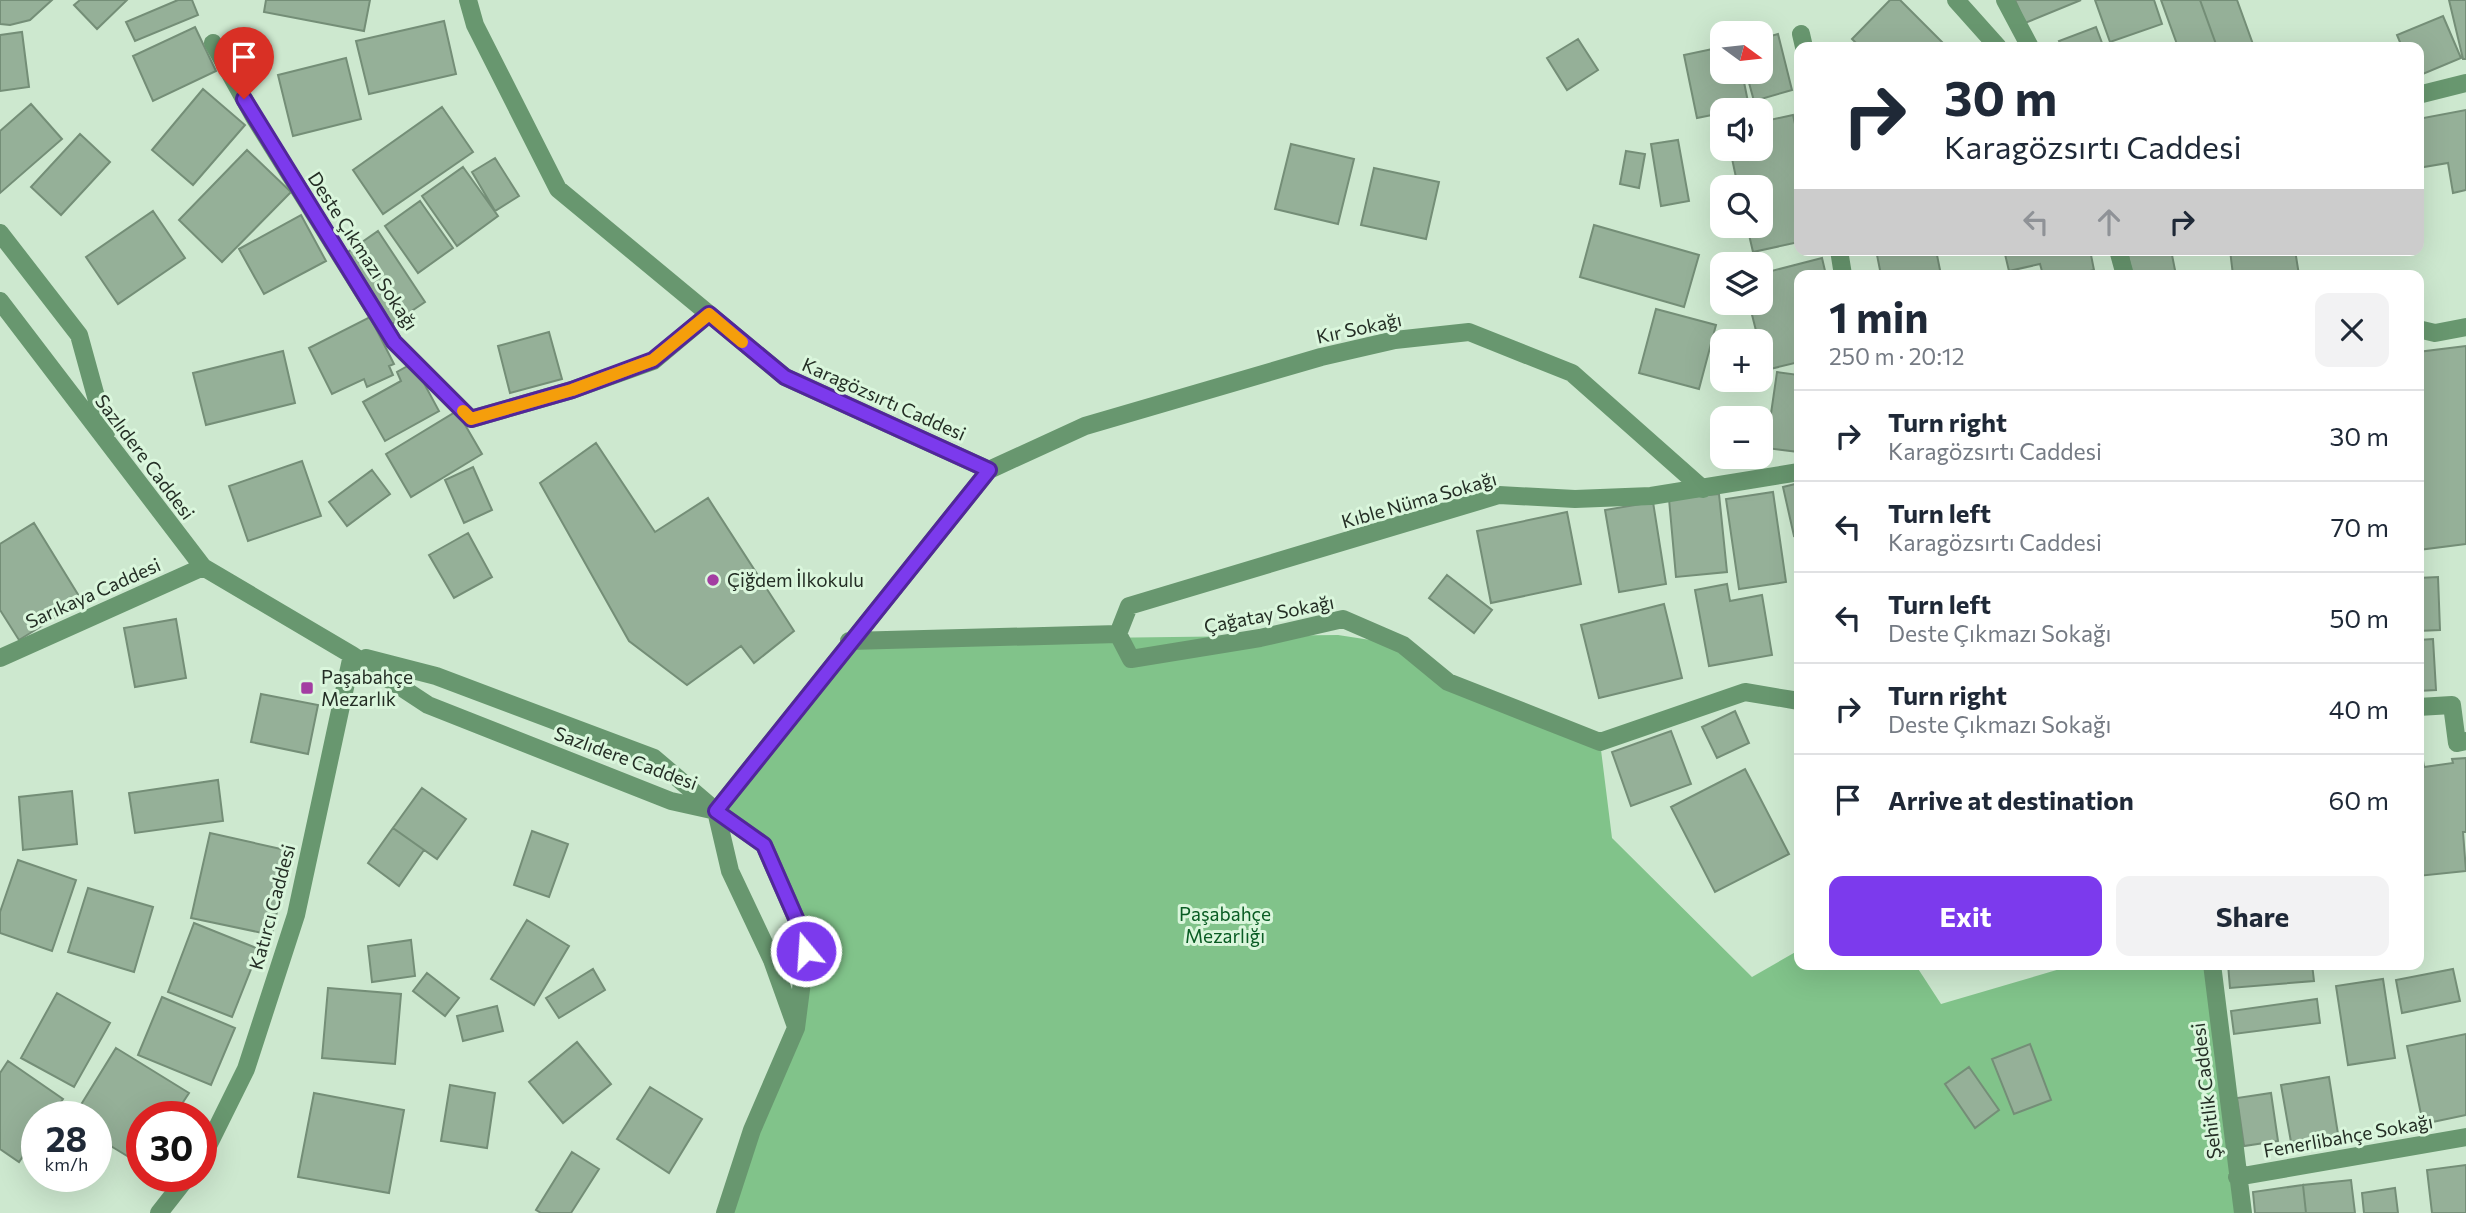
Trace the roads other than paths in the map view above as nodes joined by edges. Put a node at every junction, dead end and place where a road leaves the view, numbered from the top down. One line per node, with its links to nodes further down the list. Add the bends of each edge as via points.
1 (468, 0): 11 (street, Karagözsırtı Caddesi, via 475,25 558,189)
2 (1956, 0): 4 (street)
3 (2005, 0): 5 (street)
4 (1994, 42)
5 (2027, 42)
6 (213, 43): 11 (street, Deste Çıkmazı Sokağı, via 394,342 471,419 572,390 653,360)
7 (2466, 83): 8 (street)
8 (2424, 94)
9 (0, 233): 14 (street, via 79,335)
10 (0, 302): 14 (street, Sazlıdere Caddesi)
11 (709, 314): 15 (street, Karagözsırtı Caddesi, via 785,377)
12 (2466, 327): 13 (street)
13 (2424, 330)
14 (108, 443): 18 (street, Sazlıdere Caddesi)
15 (989, 470): 17 (street, Kır Sokağı, via 1085,426 1321,357 1395,340 1469,332 1572,373); 20 (street)
16 (1794, 473): 17 (street, Kıble Nüma Sokağı)
17 (1703, 489): 19 (street, Kıble Nüma Sokağı, via 1575,499 1499,495 1129,606)
18 (202, 567): 21 (street, Sazlıdere Caddesi); 22 (street, Sarıkaya Caddesi)
19 (1118, 634): 20 (street); 23 (street, Çağatay Sokağı, via 1131,659 1343,619 1403,645 1448,682 1600,742 1745,692)
20 (849, 642): 26 (street)
21 (352, 655): 26 (street, Sazlıdere Caddesi, via 428,705 671,800); 26 (street, Sazlıdere Caddesi, via 436,676 654,758); 29 (street, Katırcı Caddesi, via 296,915 246,1069)
22 (0, 658)
23 (1794, 700)
24 (2424, 707): 25 (street, via 2452,705 2456,743)
25 (2466, 741)
26 (716, 811): 28 (street, via 730,871 772,960); 28 (street, via 764,845 799,925 806,951)
27 (2213, 970): 31 (street, Şehitlik Caddesi)
28 (796, 1028): 34 (street, via 752,1130)
29 (217, 1128)
30 (2466, 1137): 31 (street, Fenerlibahçe Sokağı)
31 (2237, 1177): 35 (street, Şehitlik Caddesi)
32 (175, 1192): 33 (street)
33 (159, 1213)
34 (725, 1213)
35 (2243, 1213)

